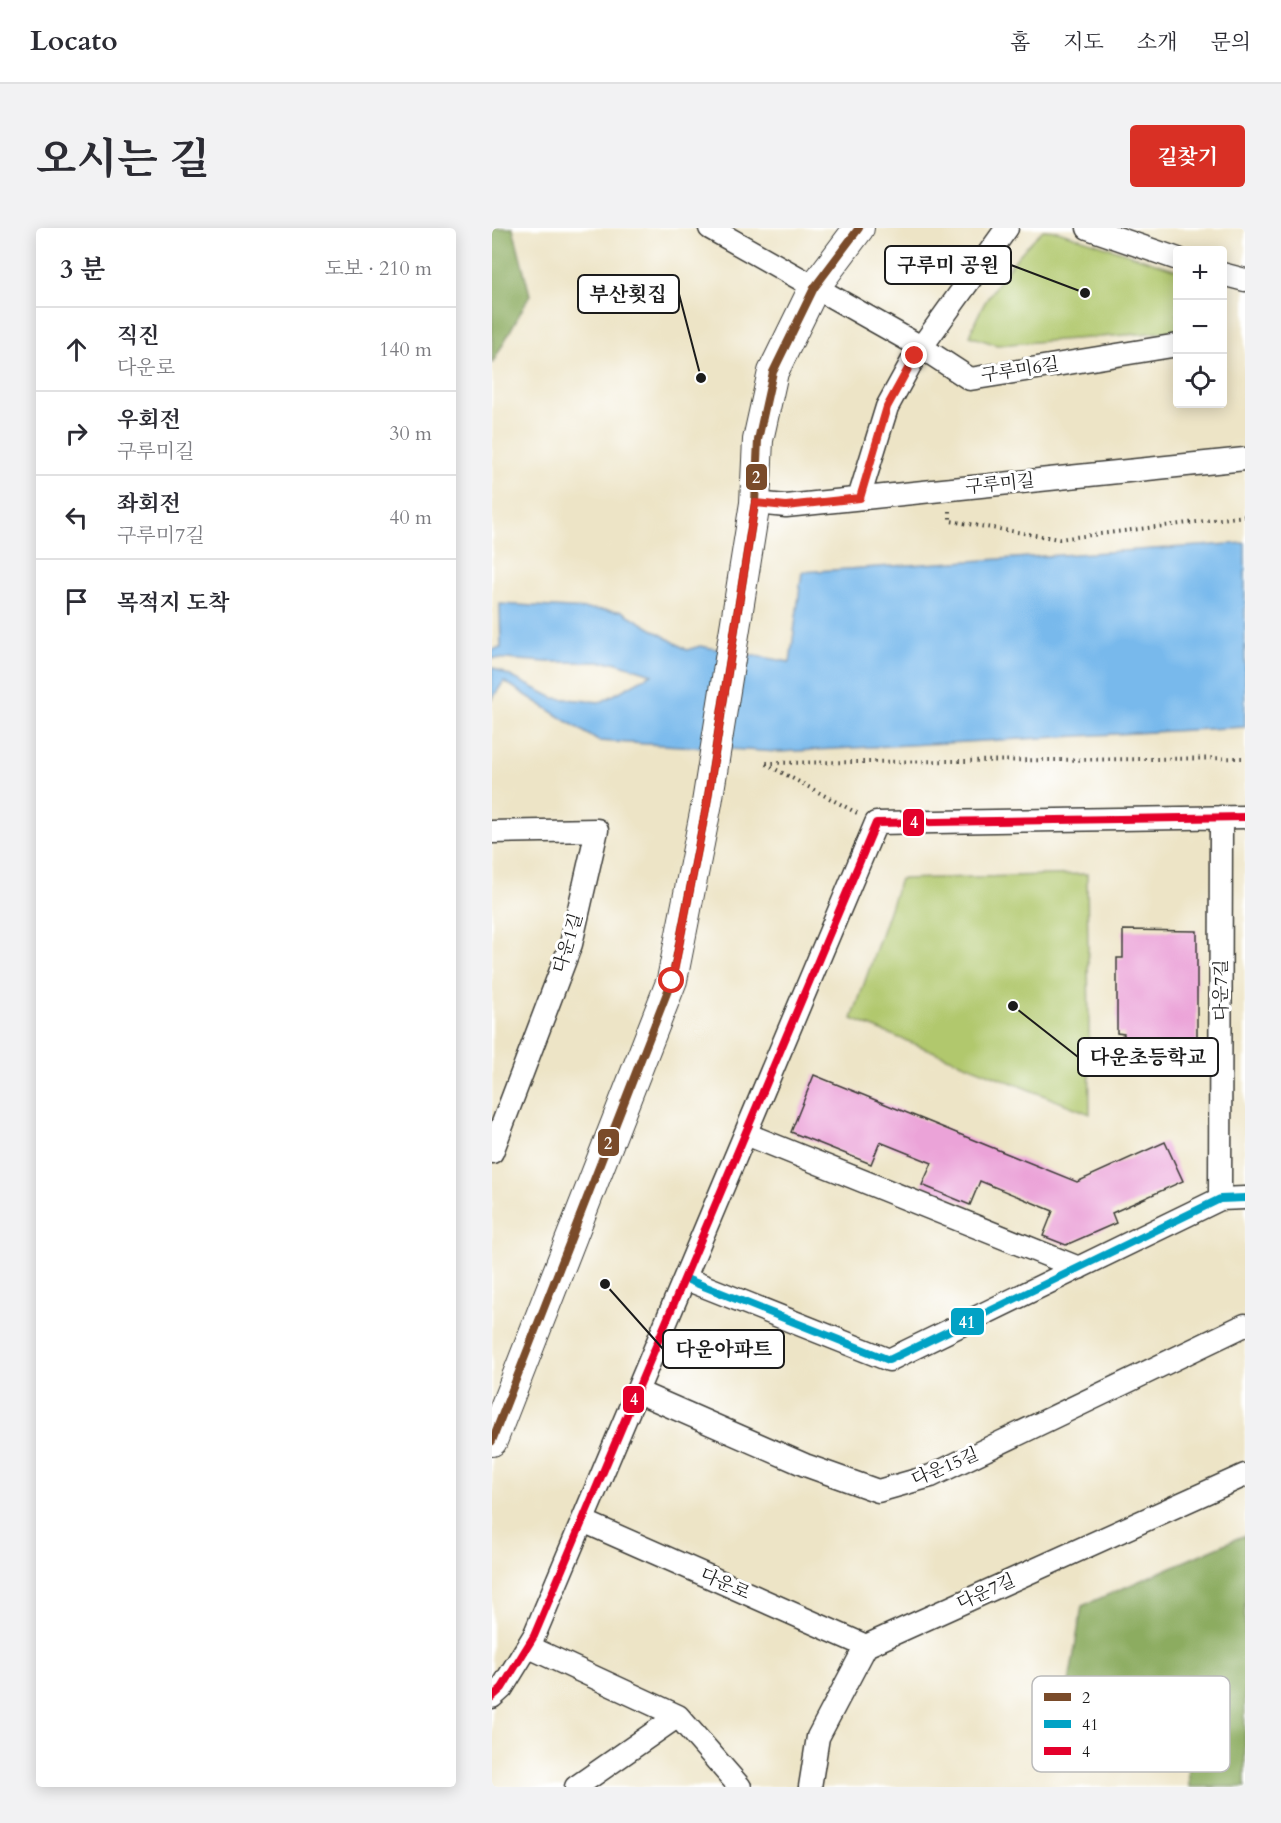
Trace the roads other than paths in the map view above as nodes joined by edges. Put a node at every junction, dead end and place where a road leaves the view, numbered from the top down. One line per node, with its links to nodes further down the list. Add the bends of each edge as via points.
1 (859, 228): 8 (main road)
2 (1007, 228): 10 (street)
3 (1088, 228): 5 (street)
4 (723, 230): 8 (street, 구루미6길)
5 (1173, 257)
6 (1227, 275): 7 (street)
7 (1245, 280)
8 (814, 288): 10 (street, 구루미6길); 13 (main road, via 773,372 758,440)
9 (1173, 346): 10 (street, 구루미6길, via 970,379)
10 (921, 347): 12 (street, via 887,407)
11 (1245, 459): 12 (street, 구루미길)
12 (860, 498): 13 (street, 구루미길, via 786,506)
13 (755, 503): 25 (main road, via 707,803 672,981)
14 (1221, 817): 15 (street); 17 (street, via 876,823); 20 (street, 다운7길)
15 (1245, 817)
16 (492, 832): 18 (street, 다운1길, via 597,830 571,944)
17 (746, 1134): 21 (street); 22 (street)
18 (492, 1152)
19 (1245, 1198): 20 (street)
20 (1220, 1199): 21 (street)
21 (1079, 1268): 22 (street, via 889,1360)
22 (686, 1279): 24 (street)
23 (1245, 1326): 24 (street, 다운15길, via 931,1476 878,1491 813,1469)
24 (638, 1392): 27 (street)
25 (492, 1441)
26 (1245, 1475): 28 (street, 다운7길)
27 (583, 1521): 28 (street, 다운로); 29 (street)
28 (866, 1646): 34 (street, via 818,1737)
29 (529, 1647): 30 (street); 31 (street)
30 (492, 1697)
31 (678, 1716): 32 (street); 33 (street)
32 (580, 1786)
33 (740, 1787)
34 (810, 1787)

